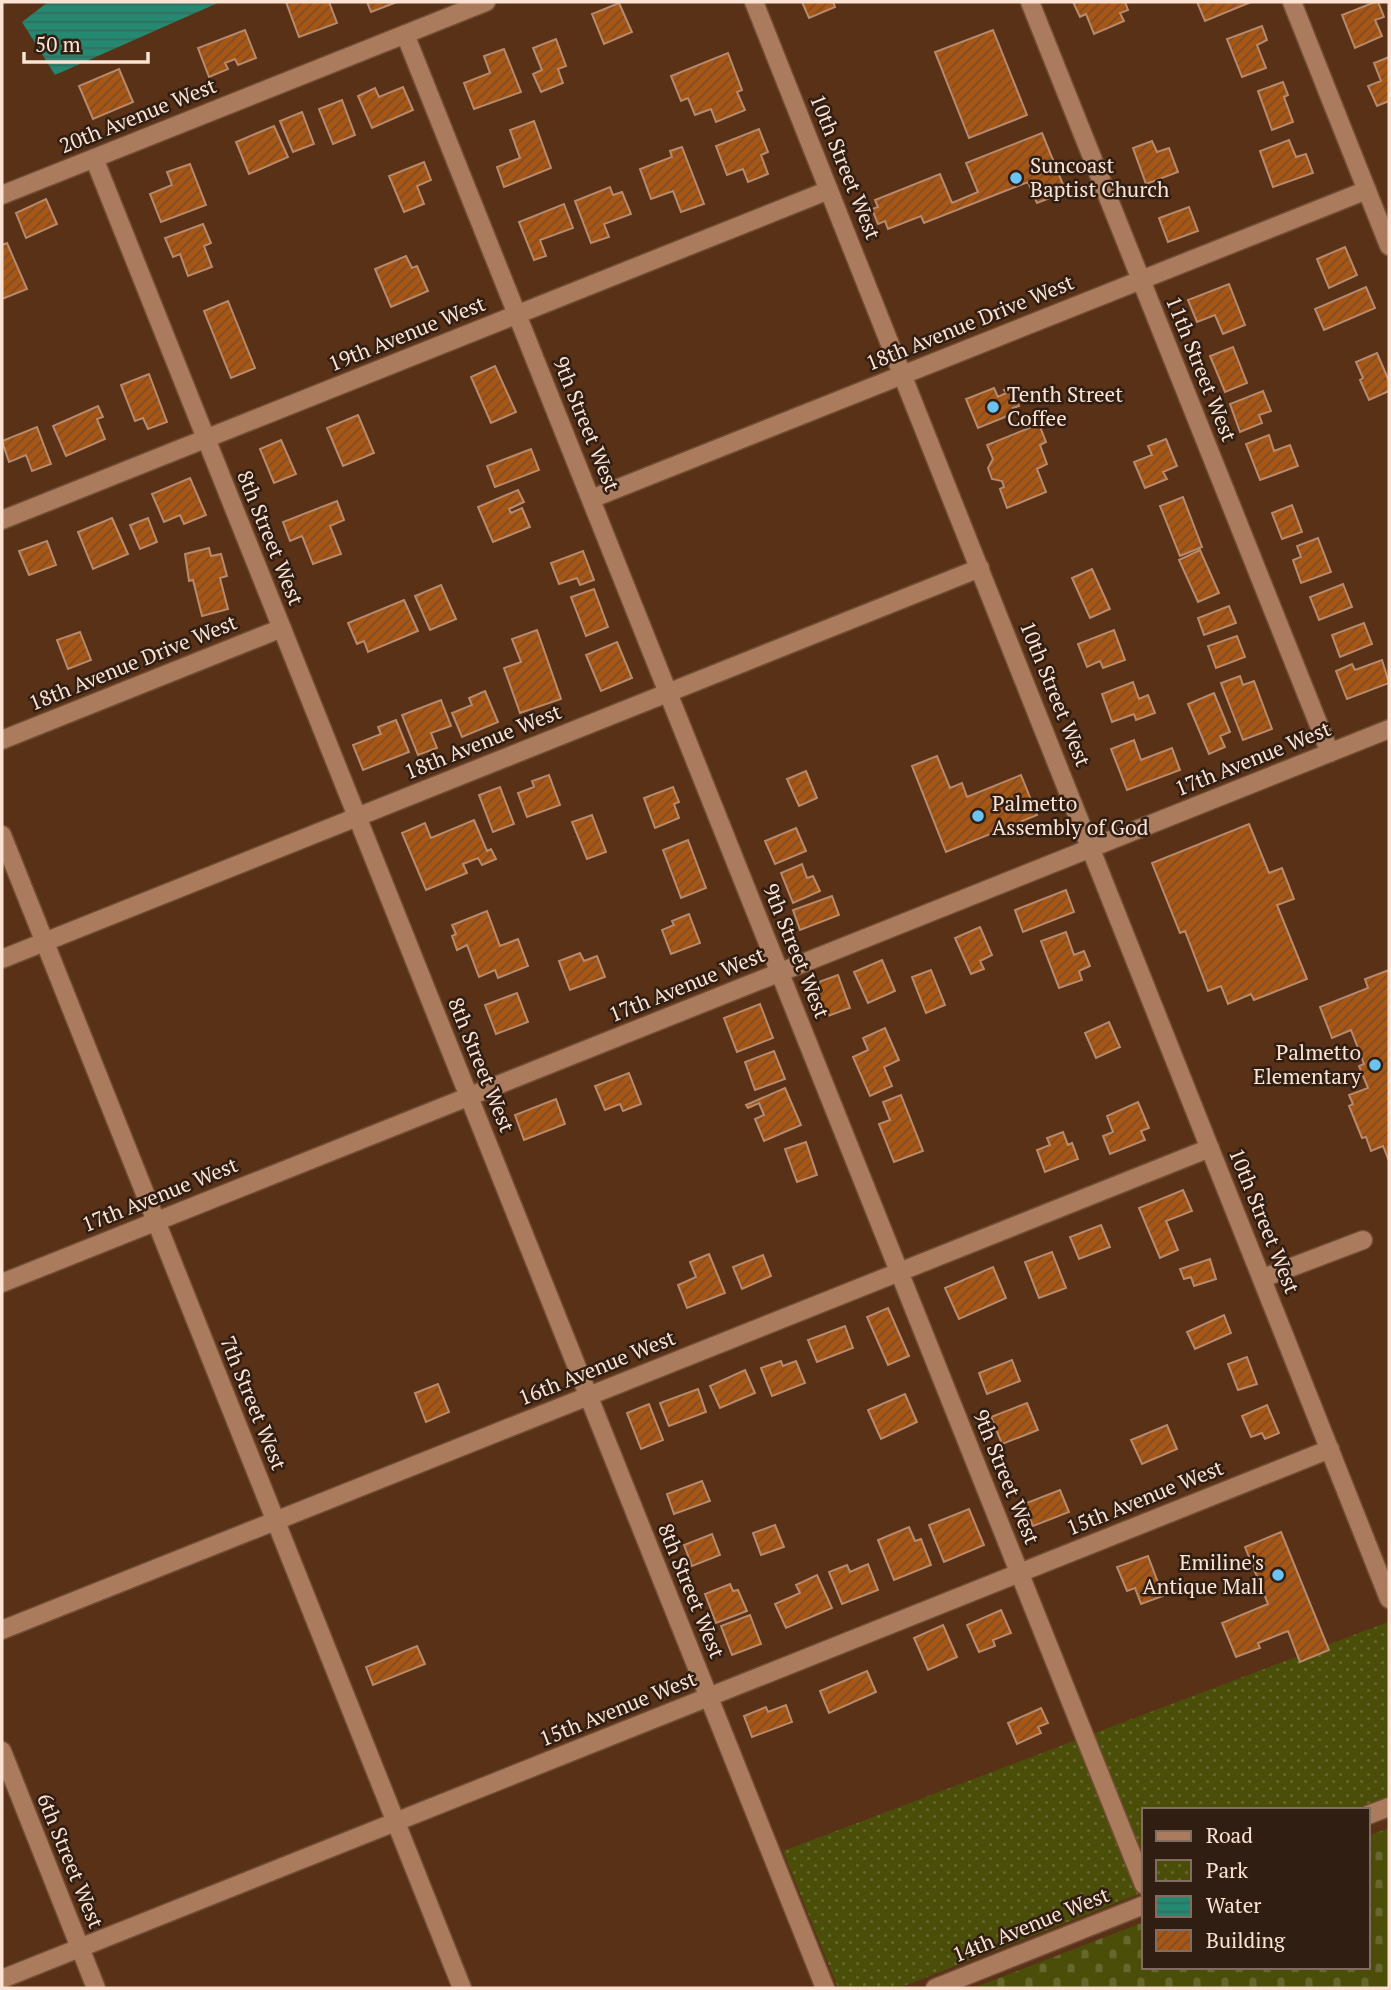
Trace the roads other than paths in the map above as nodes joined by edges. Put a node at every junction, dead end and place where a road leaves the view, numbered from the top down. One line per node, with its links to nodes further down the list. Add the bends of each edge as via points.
1 (486, 2): 5 (street, 20th Avenue West)
2 (754, 2): 7 (street, 10th Street West)
3 (1030, 2): 11 (street, 11th Street West)
4 (1292, 2): 8 (street)
5 (405, 34): 6 (street, 20th Avenue West); 12 (street, 9th Street West)
6 (94, 158): 9 (street, 20th Avenue West); 14 (street, 8th Street West)
7 (829, 190): 12 (street, 19th Avenue West); 13 (street, 10th Street West)
8 (1367, 190): 10 (street); 11 (street, 18th Avenue Drive West)
9 (2, 195)
10 (1389, 246)
11 (1140, 280): 13 (street, 18th Avenue Drive West); 22 (street, 11th Street West)
12 (518, 314): 14 (street, 19th Avenue West); 15 (street, 9th Street West)
13 (903, 374): 15 (street, 18th Avenue Drive West); 17 (street, 10th Street West)
14 (206, 439): 16 (street, 19th Avenue West); 18 (street, 8th Street West)
15 (591, 499): 19 (street, 9th Street West)
16 (2, 520)
17 (980, 568): 19 (street, 18th Avenue West); 25 (street, 10th Street West)
18 (282, 628): 21 (street, 18th Avenue Drive West); 23 (street, 8th Street West)
19 (668, 693): 23 (street, 18th Avenue West); 28 (street, 9th Street West)
20 (1389, 729): 22 (street, 17th Avenue West)
21 (2, 740)
22 (1330, 753): 25 (street, 17th Avenue West)
23 (357, 817): 26 (street, 18th Avenue West); 29 (street, 8th Street West)
24 (2, 835): 26 (street, 7th Street West)
25 (1091, 848): 28 (street, 17th Avenue West); 30 (street, 10th Street West)
26 (45, 942): 27 (street, 18th Avenue West); 31 (street, 7th Street West)
27 (2, 959)
28 (780, 972): 29 (street, 17th Avenue West); 33 (street, 9th Street West)
29 (469, 1096): 31 (street, 17th Avenue West); 36 (street, 8th Street West)
30 (1210, 1148): 33 (street, 16th Avenue West); 34 (street, 10th Street West)
31 (156, 1221): 35 (street, 17th Avenue West); 38 (street, 7th Street West)
32 (1363, 1240): 34 (street)
33 (900, 1272): 36 (street, 16th Avenue West); 39 (street, 9th Street West)
34 (1263, 1278): 37 (street, 10th Street West)
35 (2, 1283)
36 (589, 1396): 38 (street, 16th Avenue West); 42 (street, 8th Street West)
37 (1330, 1449): 39 (street, 15th Avenue West); 40 (street, 10th Street West)
38 (276, 1521): 41 (street, 16th Avenue West); 46 (street, 7th Street West)
39 (1020, 1573): 42 (street, 15th Avenue West); 47 (street, 9th Street West)
40 (1389, 1599)
41 (2, 1630)
42 (709, 1697): 46 (street, 15th Avenue West); 53 (street, 8th Street West)
43 (2, 1751): 49 (street, 6th Street West)
44 (1389, 1807): 45 (street)
45 (1370, 1814)
46 (396, 1822): 49 (street, 15th Avenue West); 52 (street, 7th Street West)
47 (1142, 1880)
48 (1142, 1906): 54 (street, 14th Avenue West)
49 (80, 1948): 50 (street, 15th Avenue West); 51 (street, 6th Street West)
50 (2, 1979)
51 (96, 1988)
52 (462, 1988)
53 (825, 1988)
54 (935, 1988)

